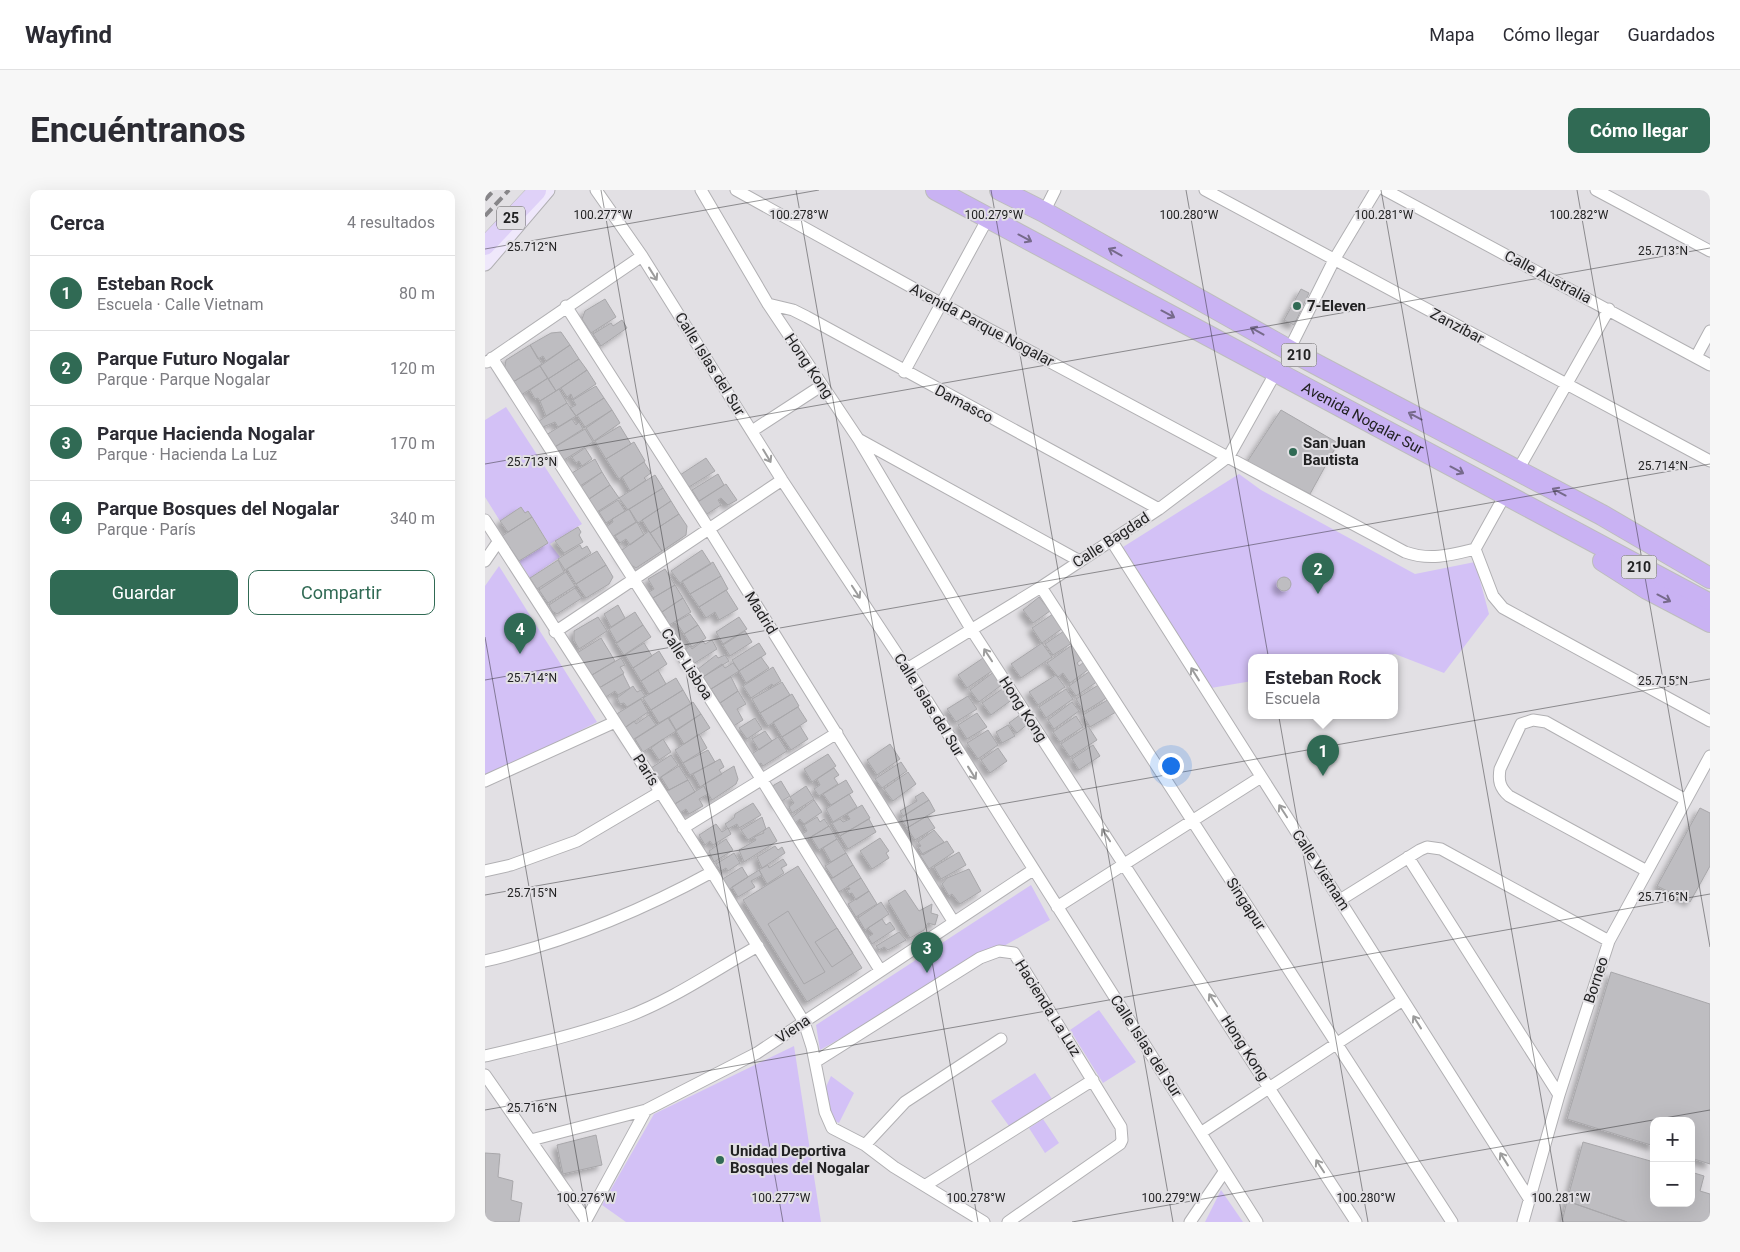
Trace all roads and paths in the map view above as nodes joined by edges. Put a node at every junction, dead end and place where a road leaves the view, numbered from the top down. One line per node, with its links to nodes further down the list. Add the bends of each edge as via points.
1 (542, 190): 14 (main road, 25); 18 (street)
2 (596, 190): 16 (street, Calle Islas del Sur)
3 (701, 190): 19 (street, Hong Kong)
4 (736, 190): 20 (street, Avenida Parque Nogalar)
5 (936, 190): 13 (highway, Avenida Nogalar Sur / 210)
6 (1000, 190): 12 (highway, Avenida Nogalar Sur / 210)
7 (1055, 190): 12 (street)
8 (1205, 190): 17 (street, Zanzíbar)
9 (1376, 190): 17 (street)
10 (1385, 190): 22 (street, Calle Australia)
11 (1596, 190): 15 (street)
12 (1044, 212): 24 (highway, Avenida Nogalar Sur / 210, one-way to 12)
13 (988, 218): 20 (street); 29 (highway, Avenida Nogalar Sur / 210, one-way to 29)
14 (485, 246)
15 (1710, 251)
16 (642, 256): 21 (street); 32 (street, Calle Islas del Sur, one-way to 32)
17 (1334, 260): 24 (street); 30 (street, Zanzíbar)
18 (485, 263)
19 (768, 304): 28 (street, Damasco, via 807,317); 31 (street, Hong Kong)
20 (942, 304): 28 (street); 34 (street, Avenida Parque Nogalar)
21 (566, 306): 26 (street); 42 (street, Madrid)
22 (1609, 309): 25 (street, Calle Australia); 30 (street)
23 (1710, 330): 25 (street)
24 (1289, 350): 36 (highway, Avenida Nogalar Sur / 210, one-way to 24)
25 (1696, 357): 27 (street, Calle Australia)
26 (488, 360): 51 (street, Calle Lisboa)
27 (1710, 364)
28 (904, 372): 39 (street, Damasco)
29 (1276, 372): 34 (street, Calle Bagdad); 38 (highway, Avenida Nogalar Sur / 210, one-way to 38)
30 (1566, 384): 35 (street, Zanzíbar); 36 (street)
31 (821, 386): 32 (street); 33 (street, Hong Kong)
32 (752, 430): 37 (street, Calle Islas del Sur, one-way to 37)
33 (859, 440): 47 (street); 55 (street, Hong Kong)
34 (1229, 456): 39 (street, Calle Bagdad); 46 (street, Avenida Parque Nogalar, via 1418,557 1446,556)
35 (1710, 461)
36 (1518, 470): 40 (highway, Avenida Nogalar Sur / 210, one-way to 36)
37 (781, 480): 42 (street); 57 (street, Calle Islas del Sur, one-way to 57)
38 (1505, 495): 43 (highway, Avenida Nogalar Sur / 210); 46 (street)
39 (1159, 509): 44 (street, Calle Bagdad)
40 (1602, 515): 49 (highway, via 1655,533); 50 (highway, Avenida Nogalar Sur / 210)
41 (485, 520): 45 (street, París)
42 (709, 529): 51 (street); 60 (street, Madrid)
43 (1568, 529): 53 (highway, Avenida Nogalar Sur / 210); 54 (highway, one-way to 54, via 1610,566)
44 (1111, 540): 47 (street, Calle Bagdad); 62 (street, Calle Vietnam, one-way to 44)
45 (498, 542): 48 (street); 56 (street, París)
46 (1475, 549): 58 (street, via 1493,596 1503,608)
47 (1078, 560): 52 (street, Calle Bagdad)
48 (485, 561)
49 (1710, 562)
50 (1710, 578)
51 (633, 581): 56 (street); 63 (street, Calle Lisboa)
52 (1041, 587): 55 (street, Calle Bagdad); 67 (street, Singapur)
53 (1710, 604)
54 (1710, 622)
55 (971, 629): 57 (street, Calle Bagdad); 70 (street, Hong Kong, one-way to 55)
56 (555, 632): 59 (street, París)
57 (907, 669): 71 (street, Calle Islas del Sur, one-way to 71)
58 (1710, 721)
59 (615, 722): 64 (street); 65 (street, París)
60 (837, 733): 63 (street); 77 (street, Madrid)
61 (1710, 756): 66 (street, Borneo)
62 (1261, 777): 67 (street); 75 (street, Calle Vietnam, one-way to 62)
63 (762, 780): 68 (street); 81 (street, Calle Lisboa)
64 (485, 781)
65 (660, 792): 68 (street, París); 72 (street, via 577,841)
66 (1686, 800): 73 (street, Borneo); 73 (street, via 1546,722 1533,720 1521,724 1500,768 1502,790)
67 (1192, 821): 70 (street); 85 (street, Singapur)
68 (683, 828): 74 (street, París)
69 (1408, 857): 75 (street); 78 (street, via 1427,847 1441,849); 91 (street)
70 (1125, 864): 76 (street); 90 (street, Hong Kong, one-way to 70)
71 (1033, 870): 76 (street, Calle Islas del Sur); 77 (street, Viena)
72 (485, 871)
73 (1647, 871): 78 (street, Borneo)
74 (712, 872): 79 (street, París); 80 (street, via 604,925 564,940)
75 (1341, 900): 82 (street, Calle Vietnam)
76 (1057, 908): 93 (street, Calle Islas del Sur)
77 (953, 922): 81 (street, Viena)
78 (1609, 941): 91 (street, Borneo)
79 (758, 946): 83 (street, París); 86 (street, via 627,1017)
80 (485, 961)
81 (880, 970): 83 (street, Viena)
82 (1403, 1000): 85 (street); 98 (street, Calle Vietnam, one-way to 82)
83 (804, 1022): 87 (street); 92 (street, Viena, via 757,1053)
84 (1001, 1039): 95 (street, via 905,1102)
85 (1336, 1044): 90 (street); 105 (street, Singapur)
86 (485, 1056)
87 (815, 1062): 89 (street, Hacienda La Luz, via 980,958 1007,951 1014,953); 95 (street, via 827,1121 839,1132)
88 (485, 1075): 94 (street)
89 (1093, 1080): 97 (street); 101 (street, Hacienda La Luz, via 1121,1128 1120,1144)
90 (1270, 1088): 93 (street); 104 (street, Hong Kong, one-way to 90)
91 (1559, 1095): 98 (street, Borneo)
92 (646, 1110): 94 (street, Viena); 99 (street)
93 (1202, 1132): 96 (street, Calle Islas del Sur)
94 (531, 1140): 99 (street)
95 (865, 1145): 97 (street)
96 (1224, 1172): 102 (street); 103 (street, Calle Islas del Sur)
97 (926, 1185): 100 (street)
98 (1530, 1200): 106 (street, Borneo)
99 (585, 1221)
100 (984, 1222)
101 (1008, 1222)
102 (1190, 1222)
103 (1257, 1222)
104 (1356, 1222)
105 (1452, 1222)
106 (1523, 1222)

